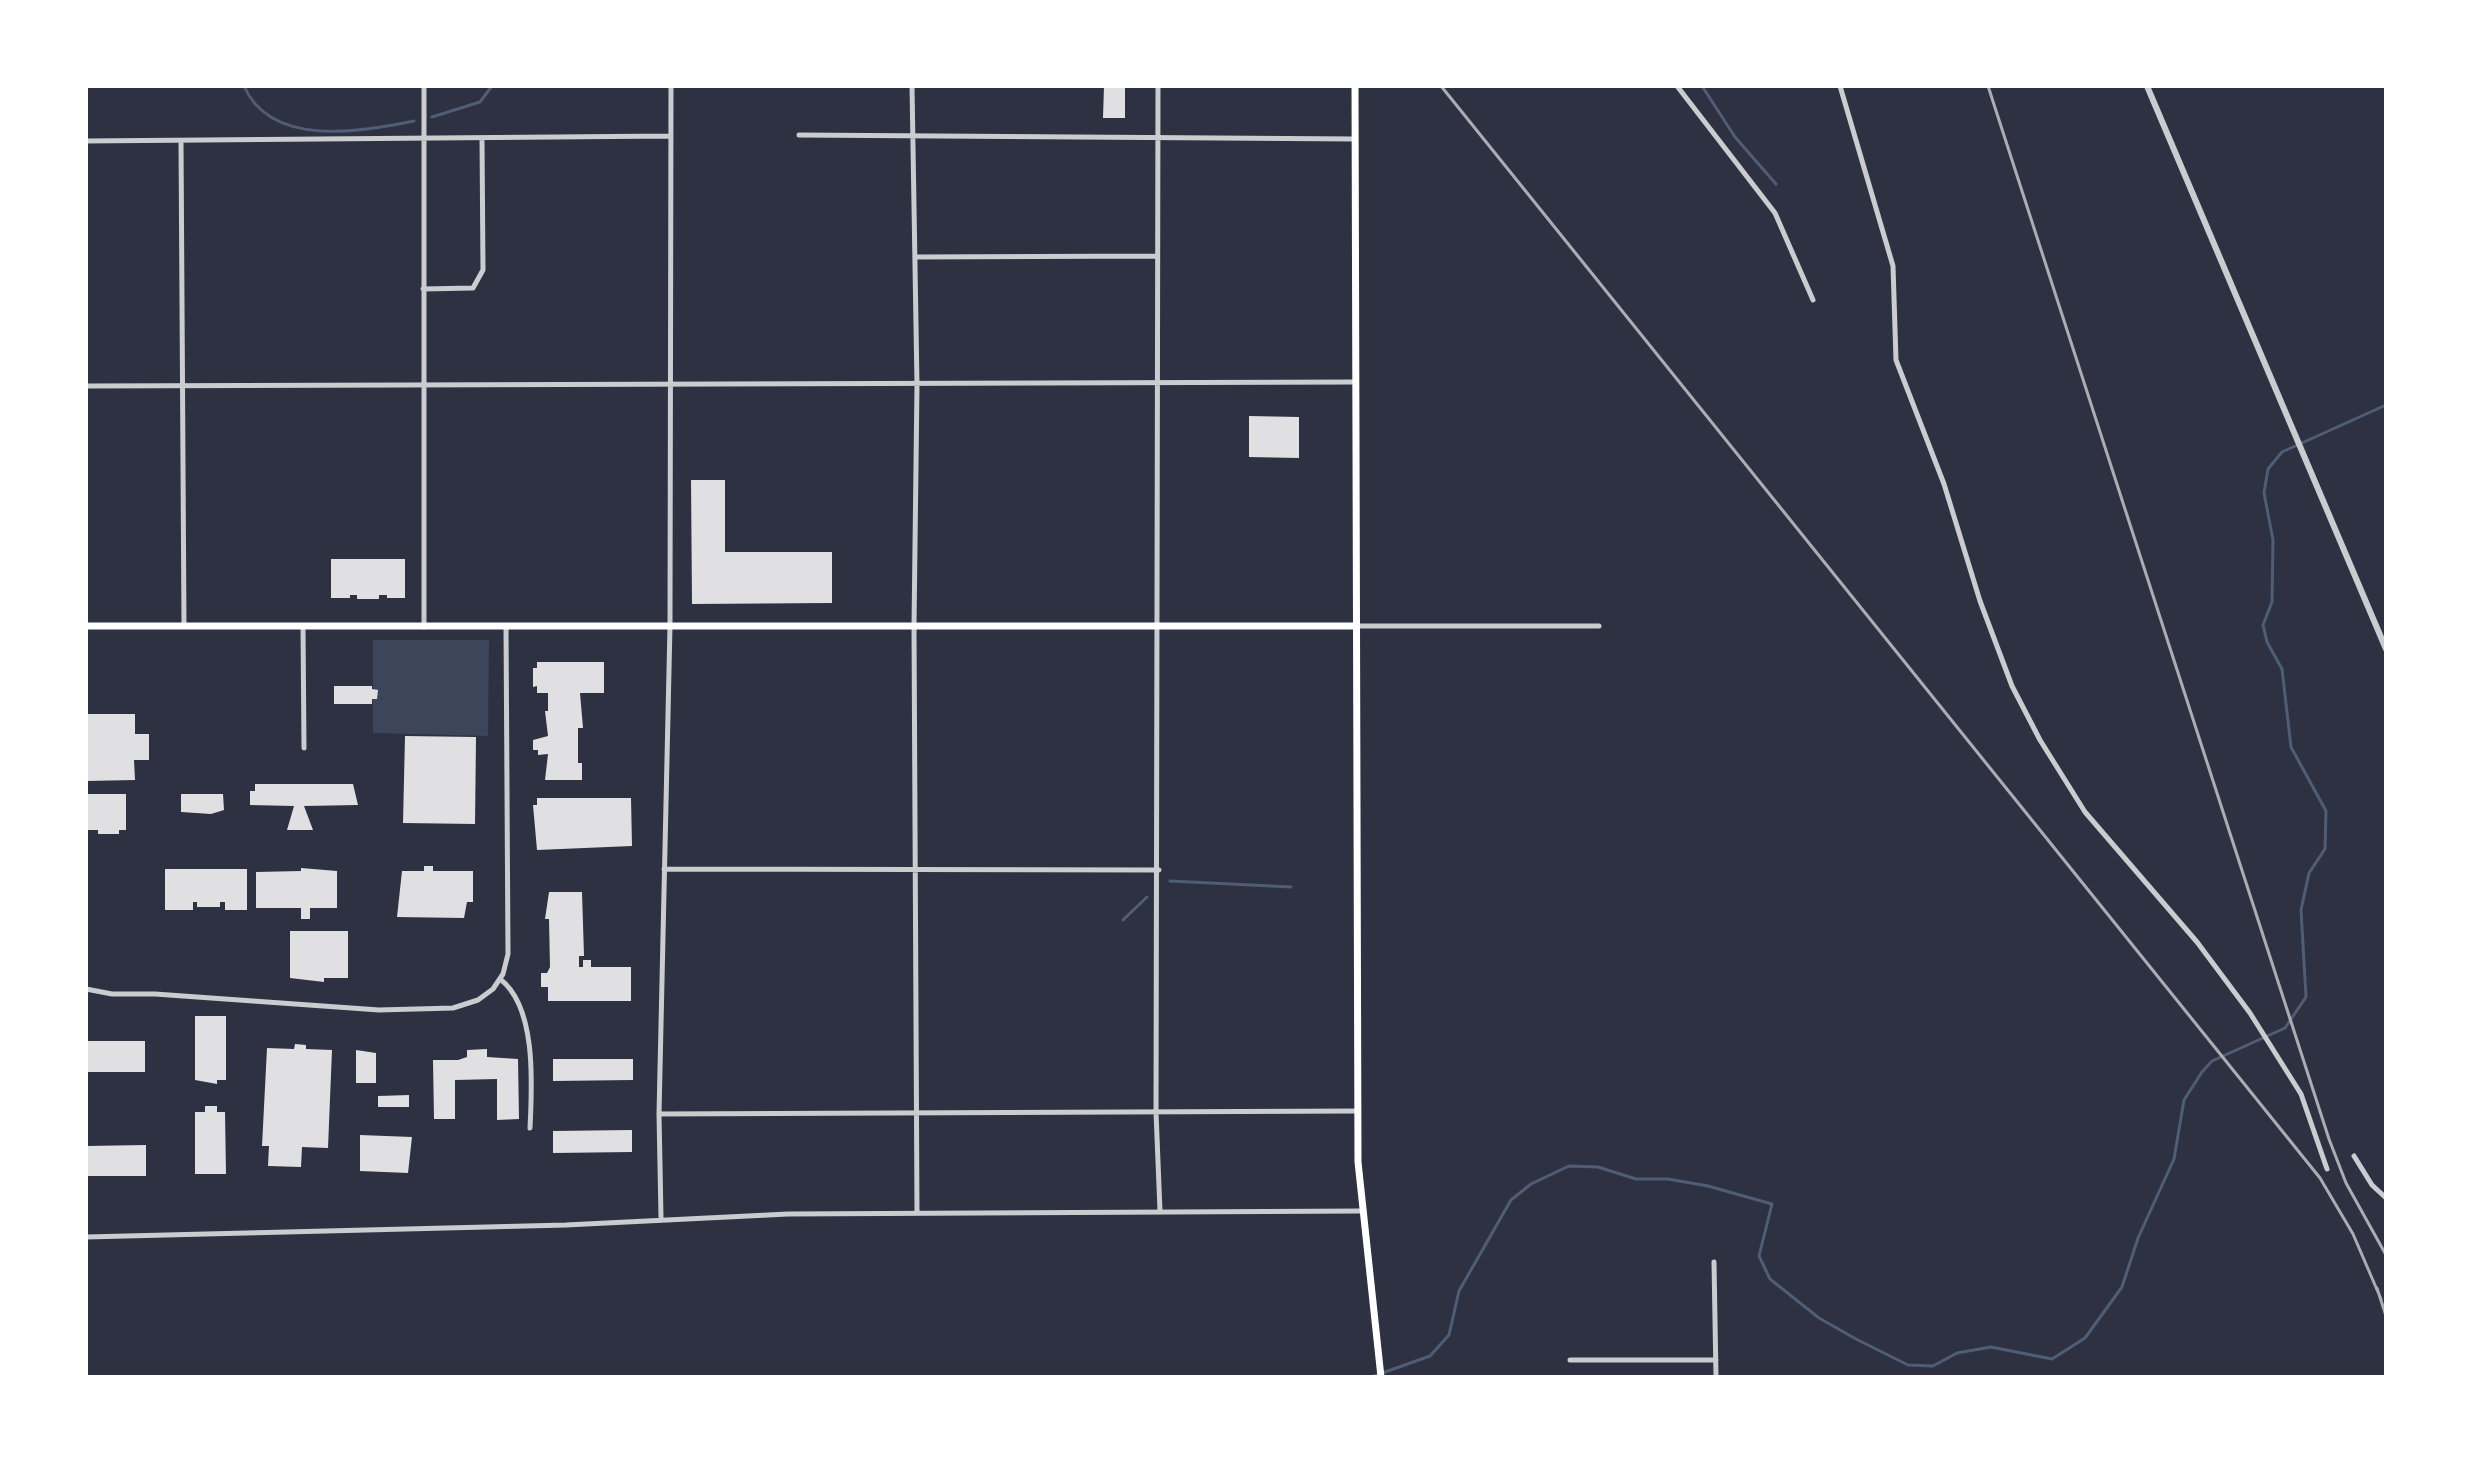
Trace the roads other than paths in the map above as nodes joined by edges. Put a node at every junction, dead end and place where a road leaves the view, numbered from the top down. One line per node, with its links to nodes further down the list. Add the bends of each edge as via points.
1 (424, 86): 13 (street)
2 (671, 86): 11 (street)
3 (912, 86): 9 (street)
4 (1158, 86): 12 (street)
5 (1355, 86): 15 (main road)
6 (1677, 86): 21 (street, via 1775,213)
7 (1840, 86): 52 (street, via 1893,266 1896,360 2012,686 2085,812 2197,942 2250,1013 2306,1106)
8 (2147, 86): 39 (street)
9 (913, 134): 10 (street); 12 (street); 19 (street)
10 (799, 135)
11 (670, 136): 14 (street); 23 (street)
12 (1157, 137): 15 (street); 18 (street)
13 (423, 139): 14 (street); 17 (street); 20 (street)
14 (482, 139): 20 (street, via 480,281 473,288)
15 (1355, 139): 22 (main road)
16 (86, 141): 17 (street)
17 (181, 141): 28 (street)
18 (1156, 256): 19 (street); 24 (street)
19 (916, 257): 26 (street)
20 (423, 289): 25 (street)
21 (1813, 300)
22 (1356, 382): 24 (street); 36 (main road)
23 (669, 383): 25 (street); 26 (street); 33 (street)
24 (1156, 383): 26 (street); 35 (street)
25 (421, 384): 28 (street); 38 (street)
26 (917, 385): 34 (street)
27 (86, 386): 28 (street)
28 (182, 386): 31 (street)
29 (303, 625): 31 (main road); 38 (main road); 40 (street)
30 (86, 626): 31 (main road)
31 (184, 626)
32 (506, 626): 33 (main road); 38 (main road); 44 (street, via 508,954)
33 (670, 626): 34 (main road); 41 (street)
34 (914, 626): 35 (main road); 42 (street)
35 (1157, 626): 36 (main road); 43 (street)
36 (1356, 626): 37 (street); 46 (main road)
37 (1599, 626)
38 (424, 627)
39 (2386, 649)
40 (304, 748)
41 (664, 869): 42 (street); 49 (street)
42 (917, 869): 43 (street); 47 (street)
43 (1159, 870): 48 (street)
44 (500, 979): 45 (street, via 486,996 465,1005 415,1010); 50 (street, via 509,985 529,1043)
45 (86, 989)
46 (1357, 1111): 48 (street); 55 (main road)
47 (918, 1112): 48 (street); 49 (street); 56 (street)
48 (1156, 1112): 54 (street)
49 (659, 1114): 57 (street)
50 (530, 1128)
51 (2354, 1156): 53 (street)
52 (2327, 1169)
53 (2386, 1198)
54 (1160, 1211): 55 (street); 56 (street)
55 (1361, 1211): 62 (main road)
56 (917, 1213): 57 (street)
57 (661, 1217): 58 (street, via 566,1225)
58 (86, 1237)
59 (1714, 1262): 61 (street)
60 (1570, 1360): 61 (street)
61 (1716, 1360): 63 (street)
62 (1381, 1377)
63 (1716, 1377)

